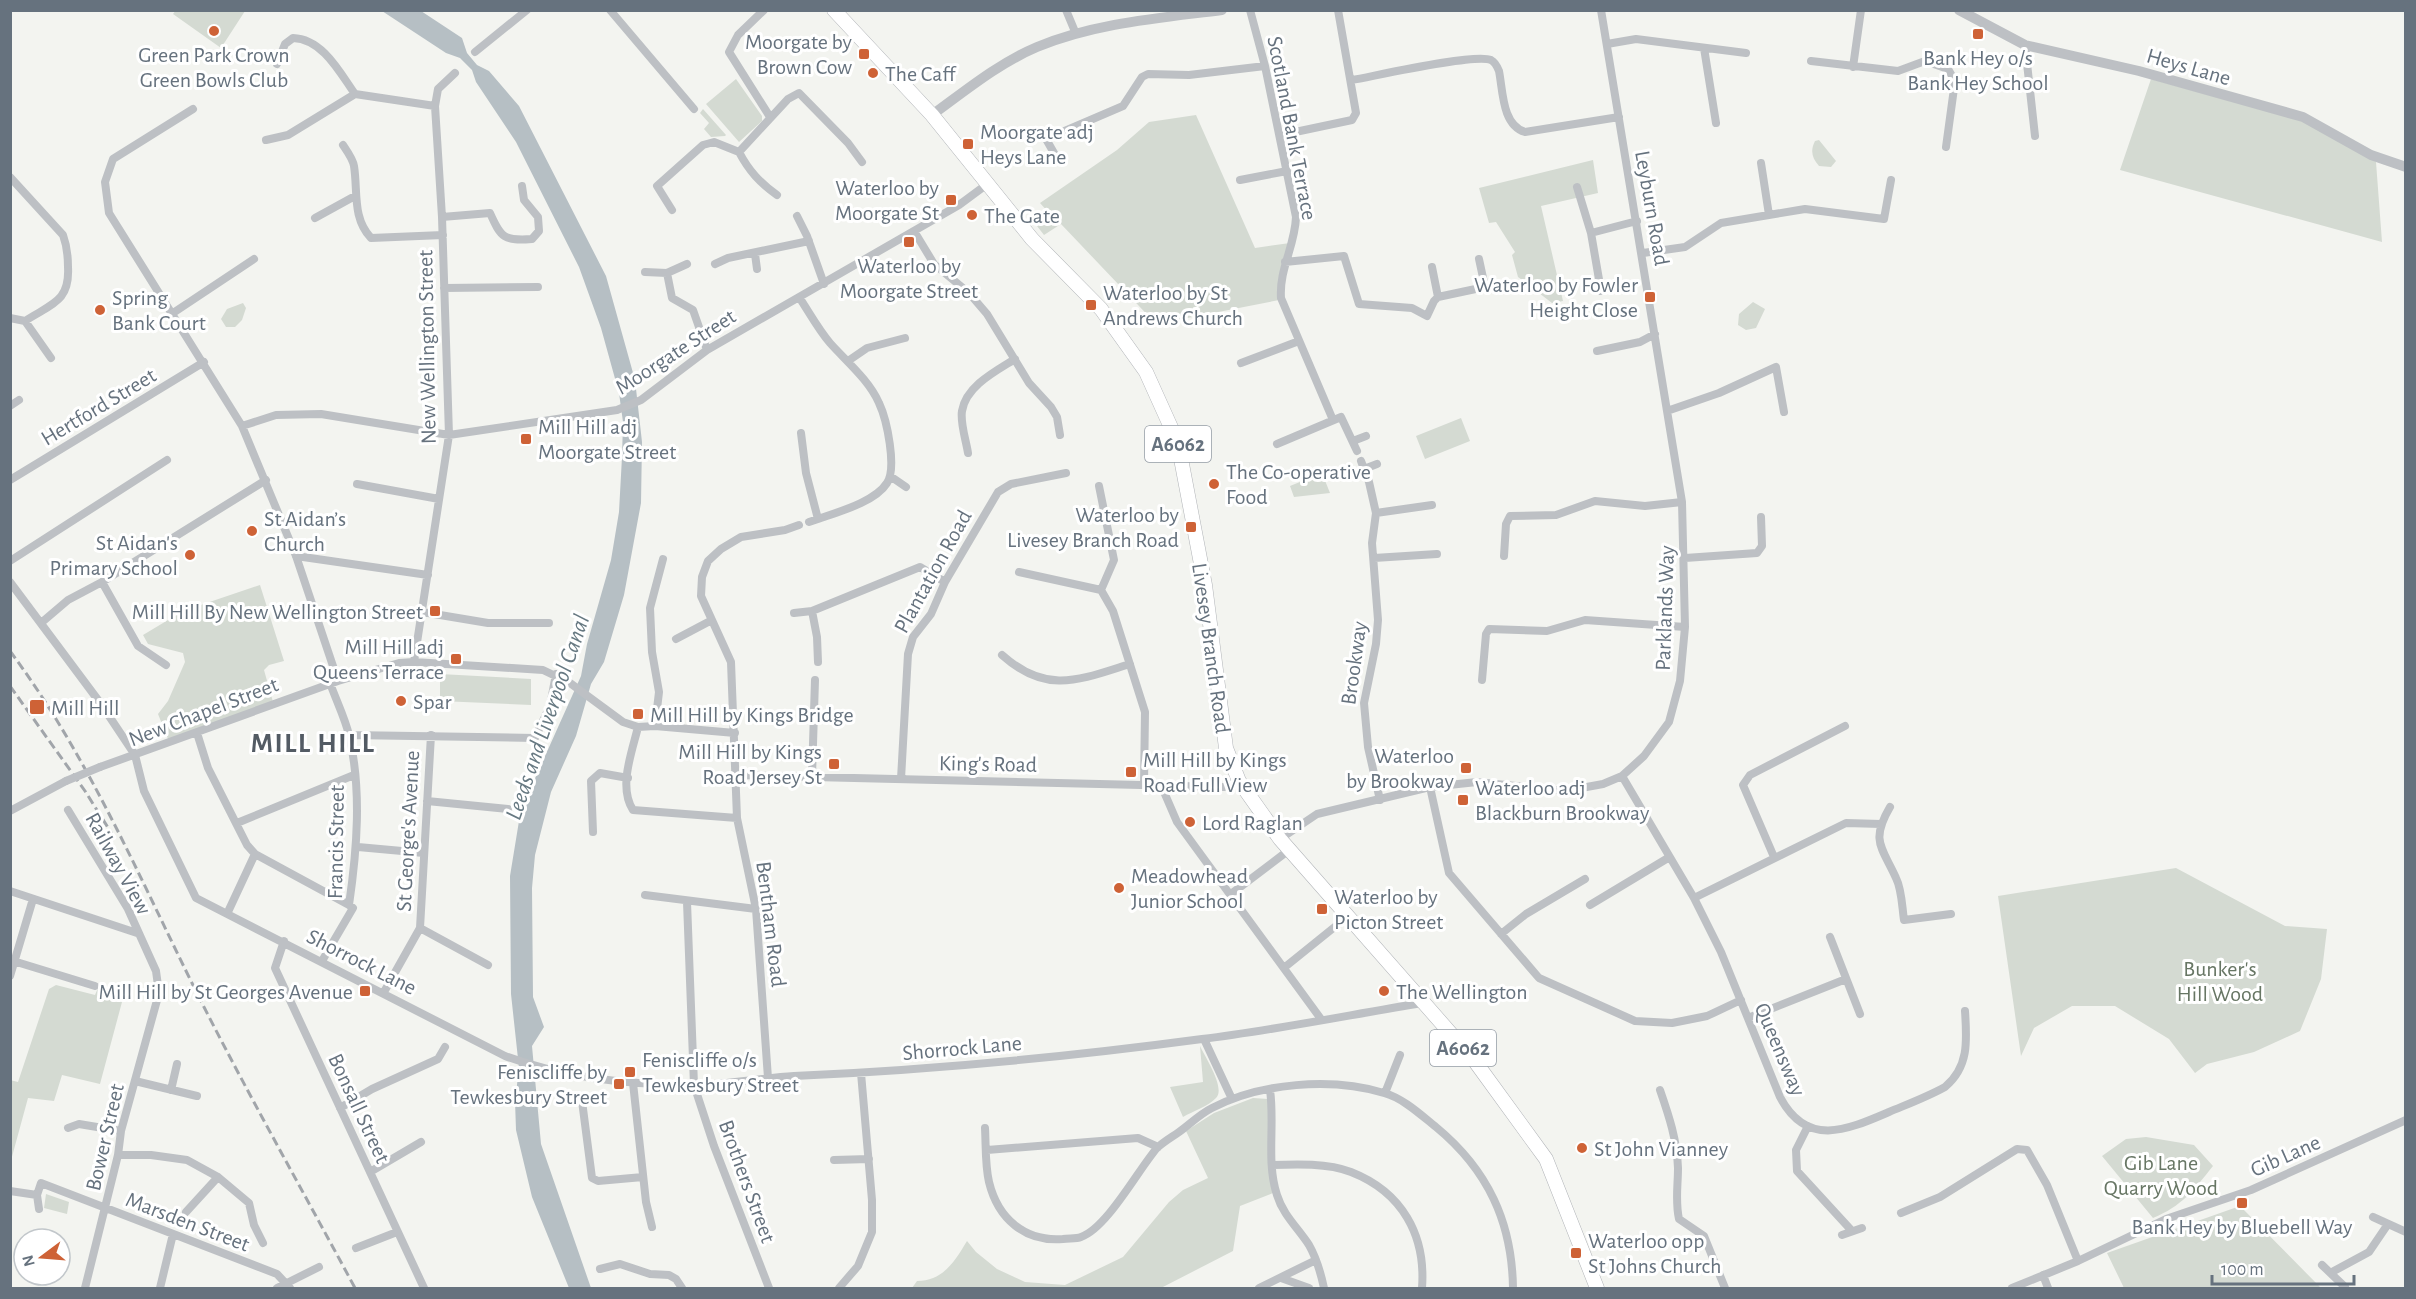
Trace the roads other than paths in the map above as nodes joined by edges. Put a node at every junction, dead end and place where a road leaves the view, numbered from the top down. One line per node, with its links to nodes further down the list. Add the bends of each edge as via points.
1 (526, 10): 18 (street)
2 (610, 10): 13 (street)
3 (625, 10): 13 (street)
4 (764, 10): 31 (street, via 738,36 729,52)
5 (834, 10): 30 (main road, Livesey Branch Road / A6062)
6 (1066, 10): 14 (street)
7 (1222, 10): 14 (street)
8 (1250, 10): 22 (street, Scotland Bank Terrace)
9 (1338, 10): 25 (street)
10 (1602, 10): 15 (street, Leyburn Road)
11 (1861, 10): 23 (street)
12 (1959, 10): 16 (street, Heys Lane)
13 (616, 18): 29 (street)
14 (1076, 34): 30 (street, via 1036,47 1001,66)
15 (1607, 44): 17 (street, via 1636,39); 32 (street, Leyburn Road)
16 (2025, 45): 35 (street); 43 (street, Heys Lane, via 2139,71 2303,117 2371,155)
17 (1704, 48): 19 (street); 33 (street)
18 (476, 52)
19 (1746, 52)
20 (1811, 61): 23 (street)
21 (277, 64): 26 (street, via 285,44 293,38 304,39 332,60)
22 (1266, 66): 34 (street, Scotland Bank Terrace); 40 (street, via 1189,75 1148,74 1123,106 1046,139)
23 (1853, 67): 38 (street, via 1898,71 1925,61 1948,69 1955,81)
24 (455, 73): 27 (street, New Wellington Street, via 438,89)
25 (1352, 80): 32 (street, via 1448,62 1488,59 1499,71 1508,116 1518,130); 34 (street, via 1356,104 1352,120)
26 (355, 94): 27 (street); 36 (street, via 288,135)
27 (435, 106): 56 (street, New Wellington Street)
28 (193, 109): 82 (street, Francis Street, via 113,159 105,182 109,213)
29 (694, 109)
30 (932, 115): 48 (main road, Livesey Branch Road / A6062)
31 (770, 117): 39 (street); 41 (street, via 800,93)
32 (1619, 117): 58 (street, Leyburn Road)
33 (1716, 123)
34 (1281, 135): 44 (street, Scotland Bank Terrace)
35 (2036, 136)
36 (266, 140)
37 (343, 146): 52 (street, via 354,165)
38 (1946, 147)
39 (739, 152): 51 (street, via 762,185); 53 (street, via 714,142 703,145 657,186)
40 (1054, 153)
41 (862, 162)
42 (1761, 163): 54 (street)
43 (2406, 167)
44 (1287, 171): 46 (street); 67 (street, Scotland Bank Terrace, via 1296,217 1295,237)
45 (10, 177): 84 (street, via 63,235 67,245 69,287)
46 (1240, 180)
47 (1890, 180): 54 (street, via 1884,219 1805,209)
48 (986, 185): 59 (street, Moorgate Street); 170 (main road, Livesey Branch Road / A6062, via 1101,309 1146,372 1175,435 1205,585 1226,748)
49 (522, 186): 56 (street, via 524,200 538,217 539,231 532,239 512,241 499,233 490,213)
50 (1577, 187): 60 (street)
51 (777, 195)
52 (355, 196): 57 (street); 61 (street, via 362,228 371,238)
53 (672, 210)
54 (1769, 215): 64 (street, via 1721,223 1685,247)
55 (797, 216): 62 (street)
56 (442, 217): 61 (street, New Wellington Street)
57 (315, 218)
58 (1637, 221): 60 (street); 64 (street, Leyburn Road)
59 (914, 231): 74 (street, Moorgate Street); 91 (street, via 934,264 987,314)
60 (1591, 233): 79 (street)
61 (443, 235): 78 (street, New Wellington Street)
62 (809, 241): 63 (street); 74 (street)
63 (755, 254): 69 (street); 71 (street)
64 (1643, 254): 85 (street, Leyburn Road)
65 (254, 259): 82 (street)
66 (1479, 259): 77 (street)
67 (1285, 262): 81 (street, via 1344,256 1359,304 1412,308 1427,316); 87 (street, Scotland Bank Terrace, via 1281,298)
68 (687, 264): 73 (street)
69 (715, 264)
70 (1432, 267): 81 (street)
71 (757, 269)
72 (645, 272): 73 (street)
73 (667, 273): 88 (street, via 672,298 693,310)
74 (824, 284): 80 (street, Moorgate Street)
75 (1499, 284): 77 (street)
76 (538, 287): 78 (street)
77 (1485, 287): 81 (street)
78 (444, 288): 102 (street, New Wellington Street)
79 (1601, 291)
80 (800, 297): 88 (street, Moorgate Street); 92 (street, via 829,342)
81 (1438, 297)
82 (173, 313): 93 (street, Francis Street)
83 (10, 318): 84 (street)
84 (25, 321): 90 (street)
85 (1655, 334): 89 (street, via 1640,342); 97 (street, Leyburn Road)
86 (905, 338): 92 (street, via 867,348)
87 (1299, 341): 94 (street); 99 (street, Scotland Bank Terrace)
88 (707, 350): 102 (street, Moorgate Street, via 640,400 617,410)
89 (1597, 351)
90 (51, 358)
91 (1015, 359): 103 (street, via 1029,383 1051,406); 108 (street, via 969,394 962,411)
92 (848, 361): 112 (street, via 879,403 891,451)
93 (204, 362): 100 (street, Francis Street); 113 (street, Hertford Street)
94 (1240, 363)
95 (19, 400): 96 (street)
96 (10, 406)
97 (1667, 411): 98 (street, via 1776,367); 119 (street, Parklands Way)
98 (1784, 412)
99 (1333, 420): 105 (street, via 1343,418); 106 (street)
100 (242, 426): 102 (street, Moorgate Street, via 276,415 321,414); 114 (street, Francis Street)
101 (801, 433): 123 (street)
102 (449, 435): 118 (street, New Wellington Street)
103 (1060, 435)
104 (1366, 436): 105 (street)
105 (1353, 441): 107 (street)
106 (1277, 444)
107 (1357, 452)
108 (968, 453)
109 (167, 460): 132 (street)
110 (1377, 464): 121 (street, Brookway, via 1362,465)
111 (1066, 473): 137 (street, Plantation Road, via 1011,484 998,492)
112 (890, 476): 117 (street); 123 (street, via 886,485 858,504)
113 (10, 480)
114 (266, 480): 127 (street, Francis Street); 136 (street)
115 (357, 484): 118 (street)
116 (1100, 486): 138 (street, via 1114,560)
117 (906, 487)
118 (439, 499): 134 (street, New Wellington Street)
119 (1682, 502): 128 (street, via 1645,506 1595,501 1556,515 1510,516); 130 (street, Parklands Way)
120 (1432, 505): 121 (street)
121 (1376, 513): 129 (street, Brookway)
122 (1761, 517): 130 (street, via 1762,546 1757,553)
123 (818, 519): 124 (street)
124 (809, 522)
125 (799, 525): 142 (street, Bentham Road, via 741,537 708,561 701,596)
126 (1437, 554): 129 (street)
127 (296, 556): 134 (street); 155 (street, Francis Street)
128 (1503, 556)
129 (1374, 558): 174 (street, Brookway, via 1378,620 1364,703 1368,747)
130 (1685, 558): 145 (street, Parklands Way)
131 (663, 559): 156 (street, via 650,608 659,692)
132 (10, 561)
133 (1019, 572): 138 (street)
134 (428, 575): 140 (street, New Wellington Street)
135 (10, 582): 143 (street, Shorrock Lane)
136 (102, 582): 143 (street, via 68,600); 151 (street, via 138,646)
137 (945, 582): 139 (street, via 920,567); 169 (street, Plantation Road, via 931,614 913,637 908,654)
138 (1101, 590): 150 (street, via 1113,611)
139 (812, 611): 141 (street); 149 (street)
140 (422, 612): 144 (street, via 488,623); 148 (street, New Wellington Street)
141 (794, 612)
142 (712, 620): 146 (street); 160 (street, Bentham Road, via 731,662)
143 (41, 623): 163 (street, Shorrock Lane)
144 (549, 623)
145 (1685, 627): 154 (street, via 1585,620 1547,631 1490,629 1485,639); 167 (street, Parklands Way, via 1680,681 1669,722 1644,756)
146 (676, 639)
147 (1002, 655): 150 (street, via 1017,669 1072,682)
148 (414, 662): 152 (street, New Chapel Street); 155 (street, New Chapel Street)
149 (818, 662)
150 (1130, 664): 171 (street, via 1145,712)
151 (166, 665)
152 (556, 674): 158 (street, via 613,717); 162 (street, via 550,706 535,738)
153 (815, 680): 166 (street)
154 (1482, 680)
155 (334, 682): 159 (street, New Chapel Street); 161 (street, Francis Street)
156 (655, 726): 158 (street); 160 (street)
157 (1845, 726): 189 (street, via 1750,775 1743,785)
158 (638, 727): 168 (street)
159 (197, 733): 163 (street, New Chapel Street); 181 (street, via 208,768)
160 (735, 733): 165 (street, Bentham Road)
161 (349, 735): 162 (street); 164 (street, Francis Street)
162 (431, 735): 175 (street, St George's Avenue)
163 (135, 755): 179 (street, New Chapel Street, bridge, via 66,781); 201 (street, Shorrock Lane, via 144,791 196,898)
164 (354, 775): 181 (street); 185 (street, Francis Street)
165 (735, 775): 166 (street, King's Road); 180 (street, Bentham Road)
166 (812, 776): 169 (street, King's Road)
167 (1622, 776): 173 (street, Parklands Way, via 1565,791 1477,782); 190 (street, Queensway)
168 (628, 778): 180 (street, via 627,801 633,810); 183 (street, via 600,773 591,781)
169 (901, 779): 171 (street, King's Road)
170 (1239, 781): 172 (street, King's Road, via 1224,787); 184 (main road, Livesey Branch Road / A6062)
171 (1144, 785): 172 (street, King's Road)
172 (1161, 785): 193 (street, via 1177,822)
173 (1430, 787): 174 (street, Parklands Way); 206 (street, via 1449,873)
174 (1380, 800): 184 (street, Parklands Way, via 1317,814)
175 (427, 801): 177 (street); 187 (street, St George's Avenue)
176 (1890, 807): 182 (street)
177 (508, 809)
178 (68, 810): 205 (street, Railway View, via 128,909)
179 (10, 811)
180 (737, 818): 200 (street, Bentham Road)
181 (237, 823): 188 (street)
182 (1881, 824): 189 (street, via 1846,823); 202 (street, via 1879,844 1897,878 1904,920)
183 (593, 832)
184 (1280, 839): 186 (main road, Livesey Branch Road / A6062)
185 (358, 847): 187 (street); 198 (street, Francis Street)
186 (1289, 850): 193 (street); 203 (main road, Livesey Branch Road / A6062)
187 (424, 853): 204 (street, St George's Avenue)
188 (255, 855): 198 (street); 201 (street)
189 (1774, 856): 195 (street)
190 (1668, 858): 195 (street, Queensway); 199 (street)
191 (1585, 879): 206 (street, via 1526,914)
192 (10, 891): 196 (street)
193 (1231, 894): 212 (street)
194 (645, 895): 197 (street)
195 (1694, 898): 218 (street, Queensway)
196 (33, 899): 205 (street); 209 (street)
197 (687, 902): 200 (street); 232 (street, Brothers Street)
198 (349, 905): 210 (street, Francis Street, via 352,908)
199 (1590, 905)
200 (756, 909): 229 (street, Bentham Road)
201 (227, 914): 208 (street, Shorrock Lane)
202 (1951, 914)
203 (1347, 917): 212 (street); 219 (main road, Livesey Branch Road / A6062)
204 (420, 928): 211 (street); 216 (street, St George's Avenue)
205 (137, 933): 217 (street, Railway View, via 156,971)
206 (1501, 934): 218 (street, via 1539,978 1635,1021 1672,1023 1707,1016)
207 (1830, 937): 214 (street)
208 (284, 941): 210 (street, Shorrock Lane); 240 (street, Bonsall Street, via 275,968)
209 (13, 961): 213 (street); 215 (street)
210 (322, 961): 216 (street, Shorrock Lane)
211 (488, 965)
212 (1285, 967): 223 (street)
213 (10, 976)
214 (1846, 979): 221 (street); 222 (street)
215 (94, 986)
216 (384, 992): 231 (street, Shorrock Lane, via 505,1056 543,1070)
217 (159, 993): 230 (street, Bower Street)
218 (1741, 1000): 222 (street, Queensway)
219 (1422, 1003): 223 (street, Shorrock Lane); 295 (main road, Livesey Branch Road / A6062, via 1474,1060 1546,1159)
220 (1965, 1011): 242 (street, Queensway, via 1967,1042 1963,1062 1958,1075 1944,1087 1849,1129 1825,1131)
221 (1860, 1014)
222 (1748, 1018): 242 (street, Queensway, via 1785,1108)
223 (1321, 1019): 224 (street, Shorrock Lane)
224 (1204, 1039): 228 (street, Shorrock Lane, via 1057,1057); 238 (street)
225 (445, 1047): 240 (street, via 438,1059)
226 (1400, 1055): 236 (street)
227 (177, 1064): 233 (street)
228 (861, 1073): 229 (street, Shorrock Lane); 250 (street)
229 (768, 1078): 232 (street, Shorrock Lane)
230 (135, 1081): 233 (street); 245 (street, Bower Street)
231 (633, 1083): 232 (street, Shorrock Lane); 255 (street)
232 (694, 1085): 288 (street, Brothers Street)
233 (171, 1090): 237 (street)
234 (1270, 1090): 236 (street, via 1329,1083); 238 (street, via 1256,1090); 252 (street)
235 (1660, 1090): 296 (street, via 1674,1132 1678,1219 1704,1236)
236 (1385, 1093): 294 (street, via 1415,1110 1475,1167 1502,1213 1513,1257)
237 (197, 1096)
238 (1232, 1099): 247 (street, via 1209,1109)
239 (582, 1101): 255 (street, via 592,1178 598,1181)
240 (340, 1108): 253 (street, Bonsall Street)
241 (2406, 1120): 274 (street, Gib Lane, via 2251,1190 2166,1219)
242 (1809, 1126): 266 (street, via 1796,1150 1797,1172)
243 (68, 1128): 245 (street, via 79,1124)
244 (985, 1128): 248 (street)
245 (121, 1131): 249 (street, Bower Street)
246 (421, 1142): 253 (street)
247 (1158, 1147): 248 (street, via 1138,1137); 248 (street, via 1103,1220 1082,1237 1050,1240 1021,1232 1000,1212 989,1182)
248 (987, 1150)
249 (118, 1155): 254 (street, via 187,1160); 259 (street, Bower Street)
250 (869, 1159): 251 (street); 289 (street, via 872,1232 858,1266)
251 (834, 1160)
252 (1272, 1165): 273 (street, via 1274,1186 1284,1212); 293 (street, via 1349,1171 1377,1186 1400,1208 1417,1233 1424,1263)
253 (370, 1172): 267 (street, Bonsall Street)
254 (218, 1177): 260 (street); 271 (street, via 249,1203)
255 (644, 1177): 264 (street)
256 (10, 1191): 257 (street)
257 (38, 1195): 258 (street); 259 (street, Marsden Street, via 41,1183)
258 (39, 1209)
259 (106, 1209): 269 (street, Marsden Street); 283 (street, Bower Street)
260 (186, 1212)
261 (1901, 1213): 274 (street, via 1940,1197 2017,1149 2027,1150 2047,1185)
262 (2373, 1217): 263 (street)
263 (2388, 1224): 268 (street); 278 (street, via 2369,1252)
264 (652, 1227)
265 (1862, 1228): 266 (street)
266 (1852, 1231): 270 (street)
267 (397, 1232): 272 (street); 286 (street, Bonsall Street)
268 (2406, 1232)
269 (173, 1234): 281 (street, Marsden Street, via 277,1274); 284 (street)
270 (1842, 1234)
271 (263, 1243)
272 (356, 1248)
273 (1316, 1260): 280 (street); 292 (street)
274 (2078, 1261): 279 (street, Gib Lane)
275 (2322, 1265): 278 (street)
276 (319, 1267): 281 (street)
277 (600, 1269): 287 (street, via 620,1264 650,1274 669,1275)
278 (2332, 1272): 282 (street)
279 (2043, 1275): 297 (street, Gib Lane); 298 (street)
280 (1281, 1278): 290 (street); 291 (street)
281 (288, 1286): 285 (street)
282 (2345, 1287)
283 (86, 1288)
284 (160, 1288)
285 (277, 1288)
286 (424, 1288)
287 (682, 1288)
288 (769, 1288)
289 (839, 1288)
290 (1259, 1288)
291 (1309, 1288)
292 (1324, 1288)
293 (1422, 1288)
294 (1513, 1288)
295 (1597, 1288)
296 (1725, 1288)
297 (2012, 1288)
298 (2048, 1288)

